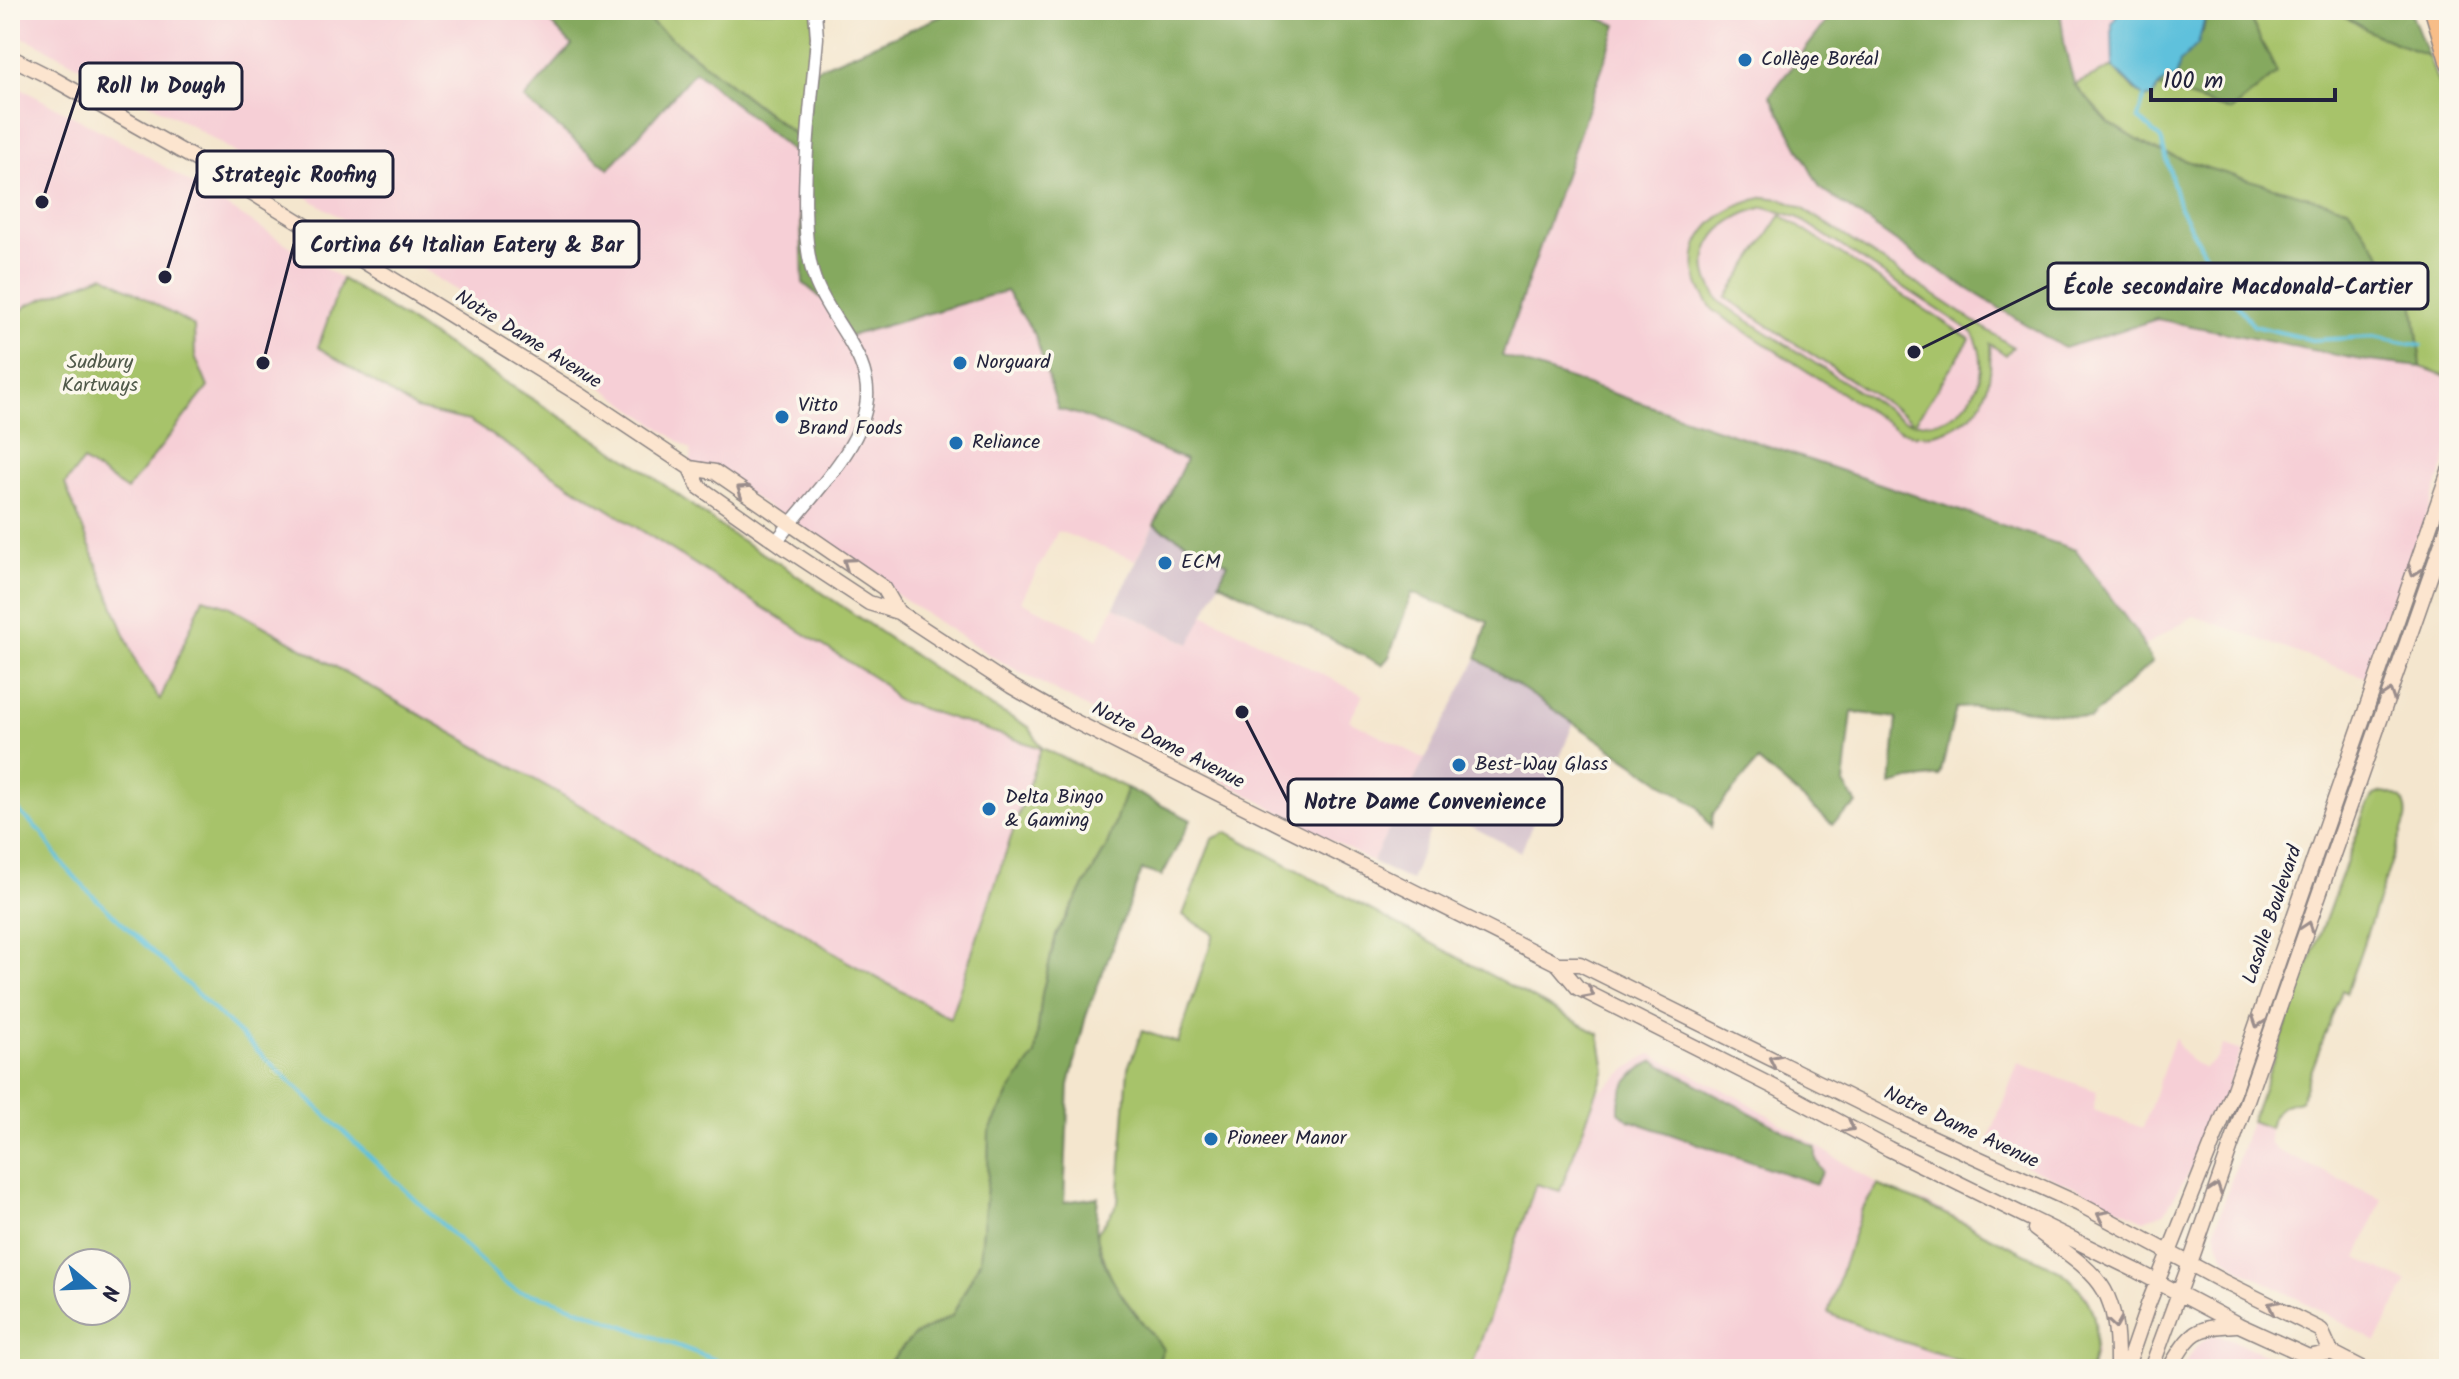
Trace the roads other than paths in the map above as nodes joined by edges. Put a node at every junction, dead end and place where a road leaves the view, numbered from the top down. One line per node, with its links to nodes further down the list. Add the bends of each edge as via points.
1 (815, 10): 7 (street, via 806,221 810,261 859,358 867,395 863,421 849,447)
2 (2433, 10): 4 (highway)
3 (10, 57): 5 (main road, Notre Dame Avenue, via 241,185)
4 (2449, 64)
5 (690, 468): 7 (main road, Notre Dame Avenue, one-way to 5, via 715,472); 9 (main road, Notre Dame Avenue, via 699,487)
6 (2449, 471): 13 (main road, Lasalle Boulevard, one-way to 13, via 2229,1103)
7 (790, 523): 9 (street); 10 (main road, Notre Dame Avenue, one-way to 7, via 884,588)
8 (2449, 523): 14 (main road, Lasalle Boulevard, one-way to 8)
9 (776, 542): 10 (main road, Notre Dame Avenue, via 869,603)
10 (898, 612): 11 (main road, Notre Dame Avenue, via 1062,715)
11 (1558, 964): 12 (main road, Notre Dame Avenue, one-way to 12, via 1578,988); 13 (main road, Notre Dame Avenue, one-way to 11, via 1580,964)
12 (2009, 1209): 15 (main road, Notre Dame Avenue); 19 (main road, one-way to 19, via 2094,1274 2110,1297 2117,1325)
13 (2171, 1253): 14 (main road, Notre Dame Avenue); 15 (main road, Lasalle Boulevard)
14 (2190, 1263): 16 (main road, Lasalle Boulevard); 18 (main road, Notre Dame Avenue, one-way to 14, via 2321,1330)
15 (2158, 1281): 16 (main road, Notre Dame Avenue); 20 (main road, Lasalle Boulevard)
16 (2179, 1293): 17 (main road, Notre Dame Avenue); 21 (main road, Lasalle Boulevard)
17 (2239, 1325): 18 (main road, Notre Dame Avenue, via 2309,1357); 22 (main road, via 2198,1332)
18 (2331, 1352): 23 (main road, Notre Dame Avenue)
19 (2117, 1369)
20 (2126, 1369)
21 (2151, 1369)
22 (2169, 1369)
23 (2364, 1369)

